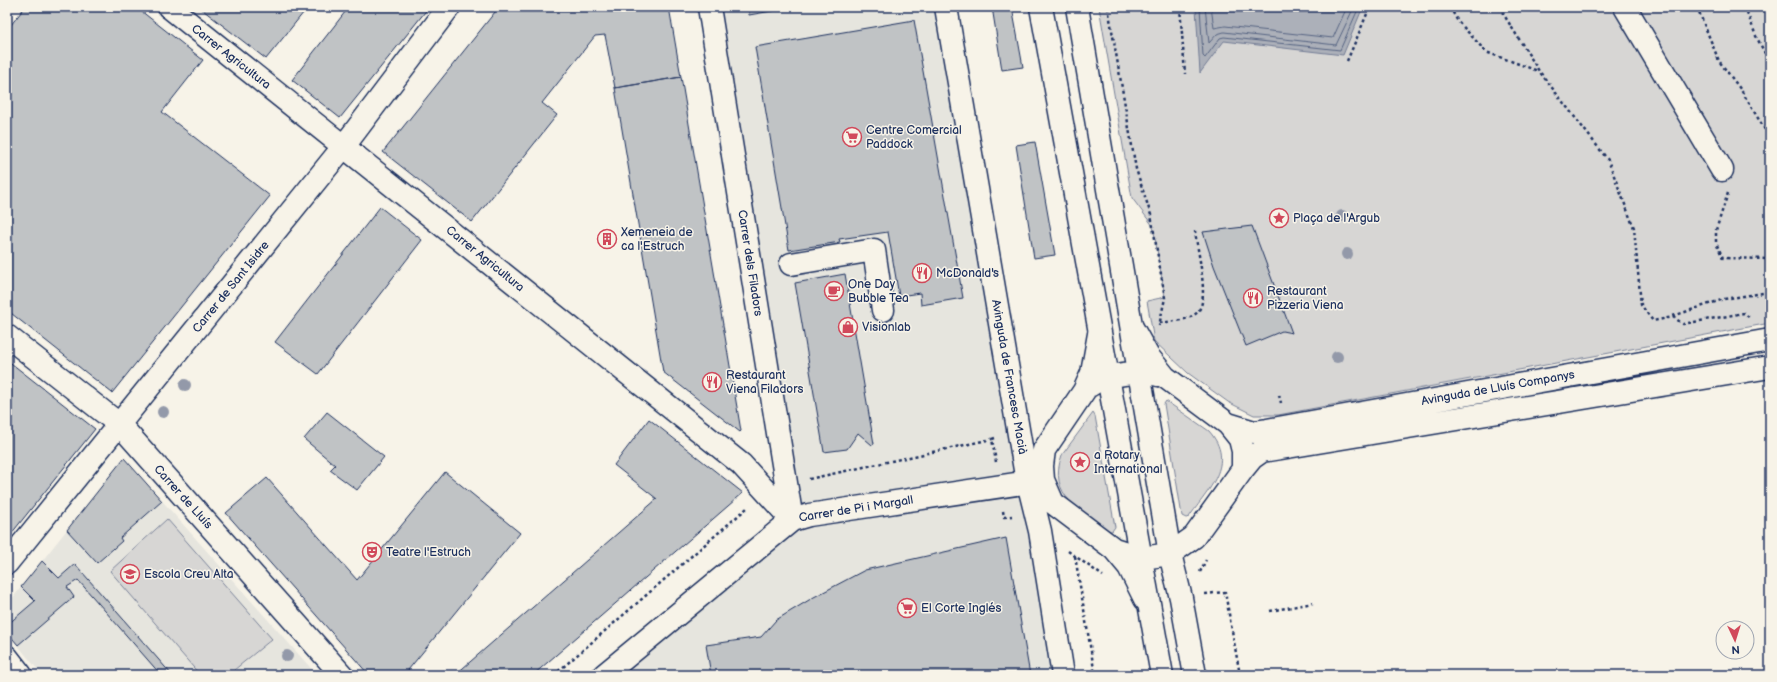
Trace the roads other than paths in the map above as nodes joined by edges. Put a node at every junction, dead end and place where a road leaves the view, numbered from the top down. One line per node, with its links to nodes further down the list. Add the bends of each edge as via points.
1 (169, 7): 8 (street, Carrer Agricultura)
2 (449, 7): 8 (street, Carrer de Sant Isidre)
3 (709, 7): 25 (street, Carrer dels Filadors)
4 (946, 7): 24 (street, Avinguda de Francesc Macià)
5 (1041, 7): 13 (street, Avinguda de Francesc Macià)
6 (1077, 7): 12 (street, Avinguda de Francesc Macià)
7 (1625, 7): 9 (street)
8 (344, 146): 22 (street, Carrer de Sant Isidre); 25 (street, Carrer Agricultura, via 741,464)
9 (1722, 170)
10 (791, 264): 11 (street, via 874,250)
11 (883, 310)
12 (1132, 328): 17 (street, Avinguda de Francesc Macià); 19 (street, Avinguda de Francesc Macià, via 1148,356)
13 (1099, 329): 18 (street, Avinguda de Francesc Macià); 20 (street, Avinguda de Francesc Macià, via 1092,373)
14 (7, 336): 22 (street, Carrer de Lluís)
15 (1770, 340): 21 (street, Avinguda de Lluís Companys, via 1267,430 1254,432)
16 (1770, 367): 23 (street, Avinguda de Lluís Companys, via 1262,451)
17 (1140, 373): 18 (street, Avinguda de Francesc Macià); 19 (street, Avinguda de Francesc Macià); 28 (street, Avinguda de Francesc Macià)
18 (1108, 377): 20 (street, Avinguda de Francesc Macià, via 1093,383); 29 (street, Avinguda de Francesc Macià)
19 (1165, 377): 21 (street, Avinguda de Francesc Macià)
20 (1084, 391): 24 (street, Avinguda de Francesc Macià, via 1044,450 1042,466)
21 (1228, 424): 23 (street, Avinguda de Francesc Macià, via 1240,439)
22 (120, 425): 30 (street, Carrer de Sant Isidre); 35 (street, Carrer de Lluís)
23 (1243, 469): 26 (street, Avinguda de Francesc Macià)
24 (1035, 481): 25 (street, Carrer de Pi i Margall, via 809,515); 27 (street, Avinguda de Francesc Macià, via 1053,503); 37 (street, Avinguda de Francesc Macià, via 1040,531)
25 (792, 520): 36 (street, Carrer de Pi i Margall)
26 (1194, 537): 28 (street, Avinguda de Francesc Macià); 31 (street, Avinguda de Francesc Macià, via 1184,568)
27 (1114, 549): 29 (street, Avinguda de Francesc Macià); 32 (street, Avinguda de Francesc Macià, via 1129,567)
28 (1170, 554): 29 (street, Avinguda de Francesc Macià); 31 (street, Avinguda de Francesc Macià)
29 (1142, 558): 32 (street, Avinguda de Francesc Macià)
30 (7, 563)
31 (1190, 596): 39 (street, Avinguda de Francesc Macià)
32 (1152, 616): 38 (street, Avinguda de Francesc Macià)
33 (7, 657): 34 (street)
34 (21, 675)
35 (342, 675)
36 (604, 675)
37 (1063, 675)
38 (1162, 675)
39 (1195, 675)

